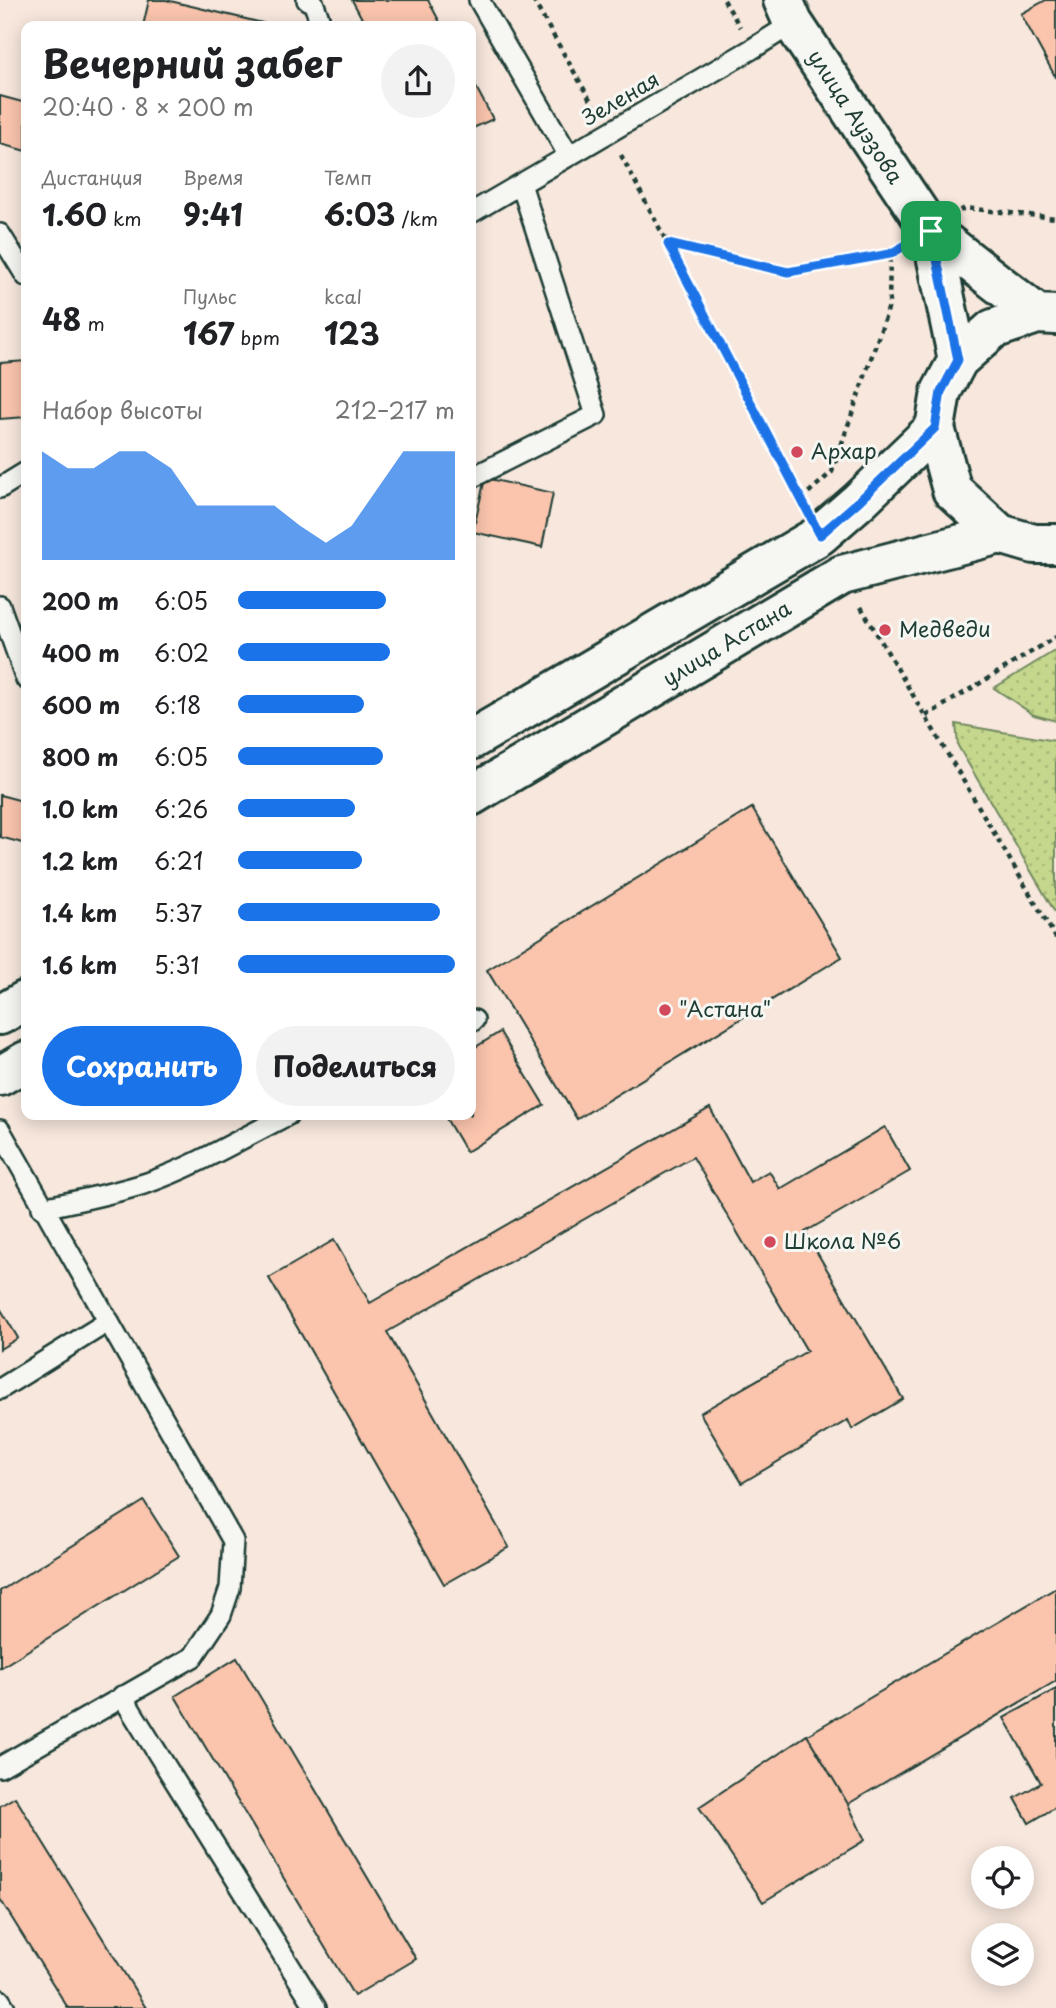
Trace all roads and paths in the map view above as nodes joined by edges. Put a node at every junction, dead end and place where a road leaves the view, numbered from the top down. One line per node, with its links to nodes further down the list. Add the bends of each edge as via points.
1 (307, 0): 5 (lane, via 313,2)
2 (479, 0): 7 (lane)
3 (533, 0): 6 (path)
4 (788, 11): 6 (lane, Зеленая); 11 (main road, улица Ауэзова)
5 (320, 21)
6 (609, 133): 7 (lane, Зеленая); 13 (path)
7 (569, 156): 8 (lane, Зеленая)
8 (521, 184): 9 (lane, Зеленая); 20 (lane, via 596,415)
9 (476, 210)
10 (1056, 218): 11 (path, via 965,208)
11 (931, 231): 14 (path); 16 (main road); 17 (main road)
12 (0, 234): 15 (lane)
13 (668, 244): 14 (path, via 788,272); 22 (path)
14 (890, 254): 22 (path, via 889,306 832,472)
15 (21, 268)
16 (1047, 315): 17 (main road, via 993,328)
17 (958, 360): 18 (main road, via 941,392)
18 (935, 428): 23 (main road, via 952,490); 24 (main road)
19 (21, 475): 21 (lane)
20 (476, 475)
21 (0, 488)
22 (802, 499): 24 (path)
23 (1000, 534): 25 (main road, via 1034,544); 26 (main road, улица Астана)
24 (820, 535): 31 (main road)
25 (1056, 544)
26 (842, 575): 30 (path); 32 (main road, улица Астана)
27 (0, 606): 29 (lane)
28 (1056, 637): 30 (path)
29 (21, 665)
30 (926, 716): 33 (path)
31 (476, 737)
32 (476, 793)
33 (1056, 938)
34 (21, 1003): 35 (main road)
35 (0, 1015)
36 (21, 1064): 37 (main road)
37 (0, 1076)
38 (278, 1120): 40 (lane, via 175,1172 115,1192)
39 (0, 1130): 40 (lane)
40 (42, 1208): 41 (lane)
41 (109, 1321): 42 (lane); 43 (lane, via 233,1541 230,1588 221,1615 193,1657)
42 (0, 1389)
43 (122, 1696): 44 (lane); 47 (lane)
44 (0, 1768)
45 (0, 2000): 46 (lane)
46 (5, 2008)
47 (316, 2008)

